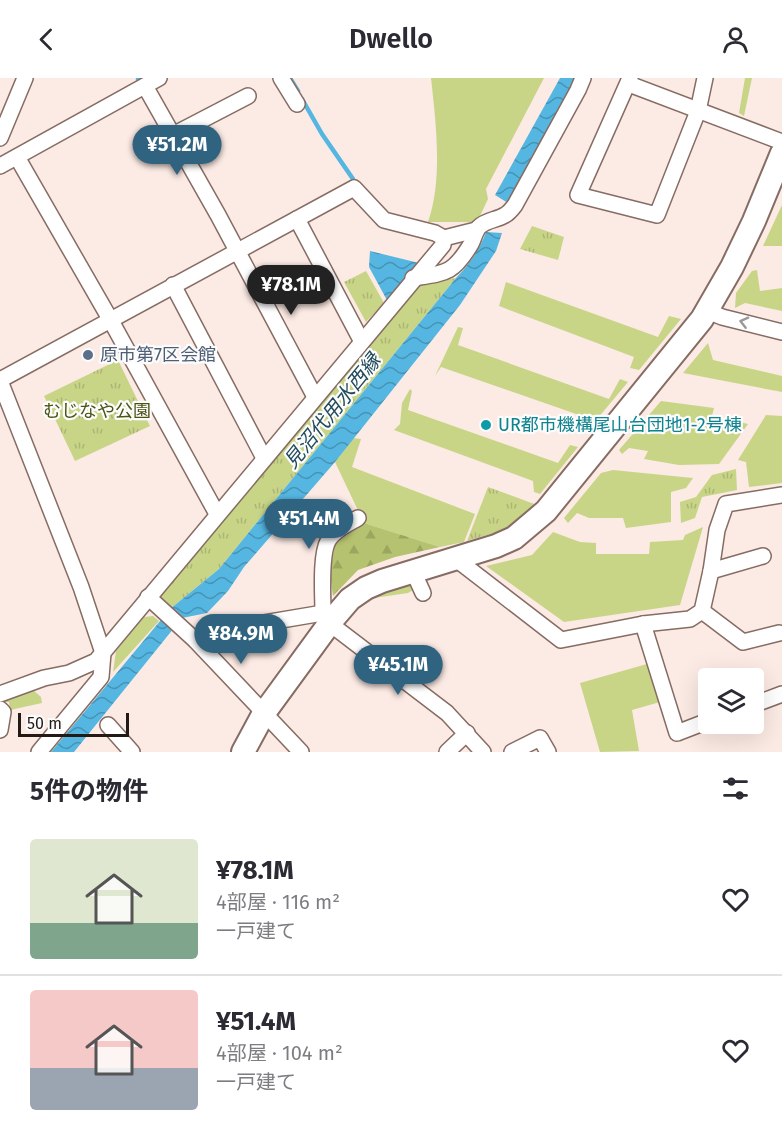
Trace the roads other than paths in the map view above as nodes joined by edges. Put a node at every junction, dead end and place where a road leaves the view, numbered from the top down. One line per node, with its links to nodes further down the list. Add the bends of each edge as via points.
1 (26, 78): 12 (street)
2 (159, 78): 7 (street)
3 (281, 78): 9 (street)
4 (582, 78): 18 (street, via 515,205 507,215)
5 (705, 78): 10 (street)
6 (630, 81): 10 (street); 10 (street, via 578,195 657,215)
7 (145, 86): 11 (street); 15 (street)
8 (248, 96): 11 (street)
9 (297, 104)
10 (698, 111): 13 (street)
11 (173, 135): 20 (street)
12 (0, 138)
13 (782, 142)
14 (782, 153): 23 (street, via 754,221)
15 (17, 157): 16 (street); 24 (street)
16 (0, 166)
17 (297, 219): 19 (street, via 354,188 384,220); 20 (street); 26 (street)
18 (476, 230): 19 (street); 21 (street, via 453,268)
19 (444, 238): 21 (street)
20 (237, 251): 22 (street); 28 (street)
21 (413, 278): 26 (street)
22 (173, 285): 24 (street); 29 (street)
23 (707, 311): 25 (street, one-way to 23); 34 (street, via 546,511 514,538)
24 (110, 319): 27 (street); 31 (street)
25 (782, 332)
26 (362, 340): 28 (street)
27 (0, 380): 44 (street)
28 (315, 397): 29 (street)
29 (264, 458): 31 (street)
30 (782, 495): 36 (street, via 726,504 717,530)
31 (217, 514): 38 (street)
32 (358, 518): 40 (street, via 327,542 322,579)
33 (764, 556): 36 (street)
34 (456, 559): 35 (street); 41 (street, via 561,640)
35 (413, 571): 37 (street); 40 (street, via 366,588)
36 (711, 571): 39 (street)
37 (423, 593)
38 (154, 602): 43 (street); 44 (street)
39 (702, 610): 41 (street, via 690,619); 42 (street, via 743,642)
40 (328, 619): 43 (street); 49 (street); 53 (street)
41 (643, 624): 51 (street, via 677,733)
42 (778, 633)
43 (190, 635): 49 (street)
44 (104, 653): 45 (street, via 85,667); 54 (street, via 101,677)
45 (0, 693)
46 (782, 694): 47 (street)
47 (764, 701)
48 (0, 709): 52 (street)
49 (264, 713): 56 (street); 57 (street)
50 (108, 724): 55 (street)
51 (698, 726)
52 (0, 730)
53 (467, 733): 58 (street); 59 (street)
54 (39, 752)
55 (132, 752)
56 (243, 752)
57 (301, 752)
58 (447, 752)
59 (483, 752)
60 (512, 752): 61 (street, via 540,738)
61 (548, 752)

